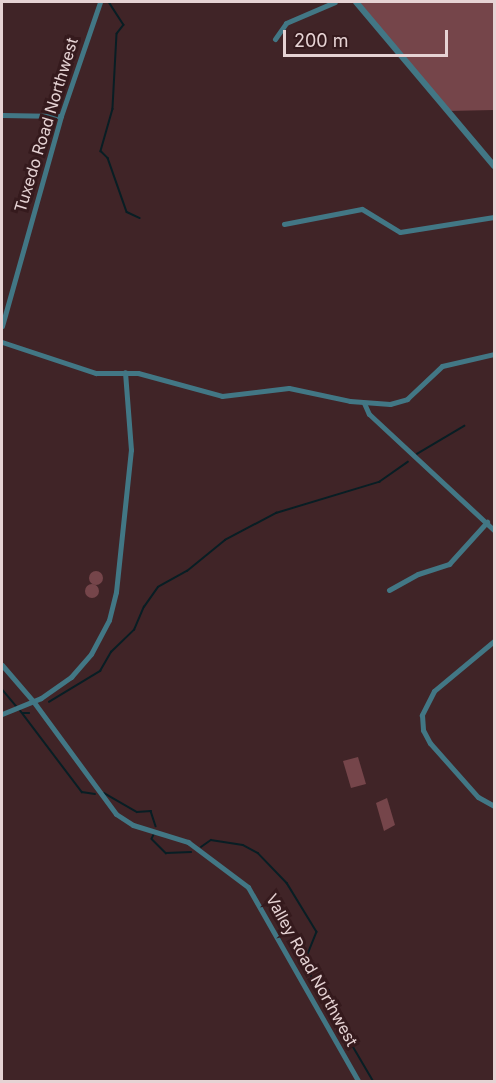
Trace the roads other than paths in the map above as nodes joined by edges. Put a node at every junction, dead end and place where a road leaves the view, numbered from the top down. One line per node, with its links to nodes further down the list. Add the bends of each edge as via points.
1 (100, 2): 6 (street, Tuxedo Road Northwest)
2 (335, 2): 4 (street, via 286,23)
3 (356, 2): 7 (street)
4 (275, 39)
5 (2, 115): 6 (street)
6 (60, 116): 10 (street, Tuxedo Road Northwest)
7 (495, 166)
8 (495, 217): 9 (street, via 400,232 362,209)
9 (284, 224)
10 (2, 326)
11 (2, 342): 13 (street, via 96,373)
12 (495, 354): 14 (street, via 442,366 400,402)
13 (125, 372): 14 (street, via 222,396 289,388); 20 (street, via 131,450 113,608 103,634 81,667 60,686)
14 (364, 403): 15 (street, via 382,427)
15 (487, 522): 16 (street); 17 (street, via 449,564 418,574)
16 (495, 530)
17 (389, 590)
18 (495, 641): 22 (street, via 434,692 423,706 422,723 430,743 470,788)
19 (2, 665): 20 (street, Valley Road Northwest)
20 (33, 701): 21 (street); 23 (street, Valley Road Northwest, via 116,814 133,825 188,843 248,887)
21 (2, 714)
22 (495, 806)
23 (359, 1082)

